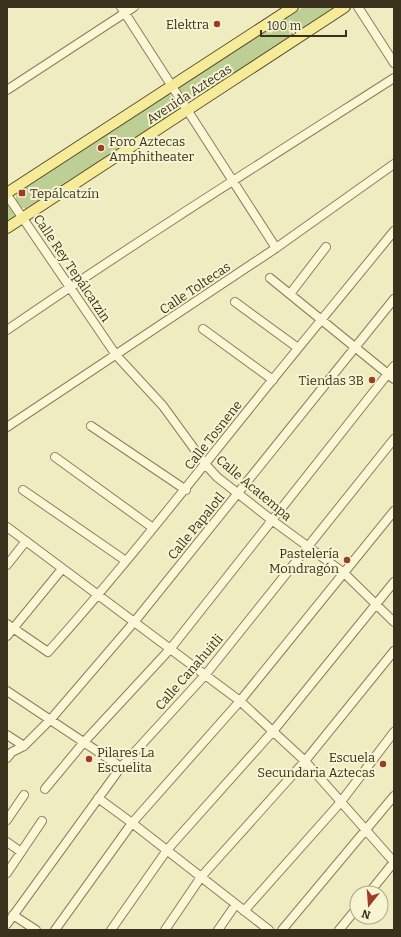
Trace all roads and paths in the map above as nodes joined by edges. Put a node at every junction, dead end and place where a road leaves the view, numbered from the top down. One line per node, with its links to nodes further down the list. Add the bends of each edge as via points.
1 (134, 7): 5 (street)
2 (294, 7): 8 (main road, Avenida Aztecas)
3 (345, 7): 10 (main road, Avenida Aztecas)
4 (358, 7): 6 (street)
5 (123, 10): 8 (street); 9 (street)
6 (394, 63)
7 (394, 78): 12 (street)
8 (172, 85): 10 (street); 13 (main road, Avenida Aztecas)
9 (7, 90)
10 (188, 110): 12 (street); 14 (main road, Avenida Aztecas)
11 (394, 164): 17 (street, Calle Toltecas)
12 (234, 180): 17 (street); 20 (street)
13 (7, 194): 14 (street, Calle Rey Tepálcatzin)
14 (23, 217): 15 (main road, Avenida Aztecas); 20 (street, Calle Rey Tepálcatzin)
15 (7, 228)
16 (394, 231): 24 (street, Calle Tosnene)
17 (276, 248): 29 (street, Calle Toltecas)
18 (326, 248): 21 (street)
19 (270, 278): 21 (street)
20 (70, 287): 26 (street); 29 (street, Calle Rey Tepálcatzin)
21 (290, 294): 24 (street)
22 (394, 299): 28 (street, Calle Papalotl)
23 (235, 302): 27 (street)
24 (322, 320): 27 (street, Calle Tosnene); 28 (street)
25 (203, 329): 32 (street)
26 (7, 330)
27 (298, 348): 32 (street, Calle Tosnene)
28 (354, 348): 31 (street); 40 (street, Calle Papalotl)
29 (116, 355): 34 (street, Calle Toltecas); 37 (street, Calle Acatempa, via 171,416)
30 (394, 366): 31 (street)
31 (391, 376): 42 (street)
32 (273, 380): 37 (street, Calle Tosnene)
33 (91, 426): 39 (street)
34 (7, 427)
35 (394, 440): 46 (street, Calle Canahuitli)
36 (55, 457): 44 (street)
37 (206, 465): 39 (street, Calle Tosnene); 40 (street, Calle Acatempa)
38 (23, 490): 47 (street)
39 (186, 490): 44 (street, Calle Tosnene)
40 (238, 494): 42 (street, Calle Acatempa); 54 (street, Calle Papalotl)
41 (394, 511): 50 (street)
42 (273, 521): 46 (street, Calle Acatempa); 58 (street)
43 (7, 527): 45 (street)
44 (154, 528): 47 (street, Calle Tosnene)
45 (26, 541): 48 (street); 49 (street)
46 (309, 547): 50 (street, Calle Acatempa); 60 (street, Calle Canahuitli)
47 (126, 561): 52 (street, Calle Tosnene)
48 (7, 565)
49 (62, 569): 52 (street); 56 (street)
50 (344, 573): 53 (street, Calle Acatempa); 62 (street)
51 (394, 582): 53 (street)
52 (99, 595): 54 (street); 56 (street, Calle Tosnene, via 48,652)
53 (376, 604): 55 (street, Calle Acatempa); 64 (street)
54 (135, 621): 58 (street); 63 (street, Calle Papalotl)
55 (394, 622)
56 (10, 626): 57 (street)
57 (7, 636)
58 (171, 648): 60 (street); 67 (street)
59 (394, 651): 70 (street)
60 (206, 674): 62 (street); 71 (street, Calle Canahuitli)
61 (7, 690): 63 (street)
62 (240, 701): 64 (street); 79 (street)
63 (51, 719): 67 (street); 68 (street, Calle Papalotl)
64 (274, 730): 70 (street); 82 (street)
65 (394, 732): 76 (street)
66 (7, 735): 68 (street)
67 (84, 742): 71 (street); 72 (street)
68 (24, 746): 69 (street, Calle Papalotl, via 12,752)
69 (7, 758)
70 (305, 761): 76 (street); 86 (street)
71 (120, 767): 75 (street, Calle Canahuitli)
72 (45, 789)
73 (24, 795): 77 (street)
74 (394, 796): 80 (street)
75 (98, 798): 79 (street); 90 (street, Calle Canahuitli)
76 (340, 802): 80 (street); 89 (street)
77 (7, 820)
78 (42, 821): 83 (street)
79 (132, 823): 82 (street); 94 (street)
80 (365, 830): 84 (street); 99 (street)
81 (7, 842): 83 (street)
82 (167, 850): 86 (street); 95 (street)
83 (21, 852): 85 (street)
84 (394, 862): 87 (street)
85 (7, 873)
86 (201, 877): 88 (street); 96 (street)
87 (375, 885)
88 (236, 904): 89 (street); 97 (street)
89 (244, 911): 98 (street)
90 (13, 915): 92 (street, Calle Canahuitli); 93 (street)
91 (349, 918): 100 (street)
92 (7, 924)
93 (36, 930)
94 (55, 930)
95 (111, 930)
96 (165, 930)
97 (218, 930)
98 (269, 930)
99 (282, 930)
100 (339, 930)

